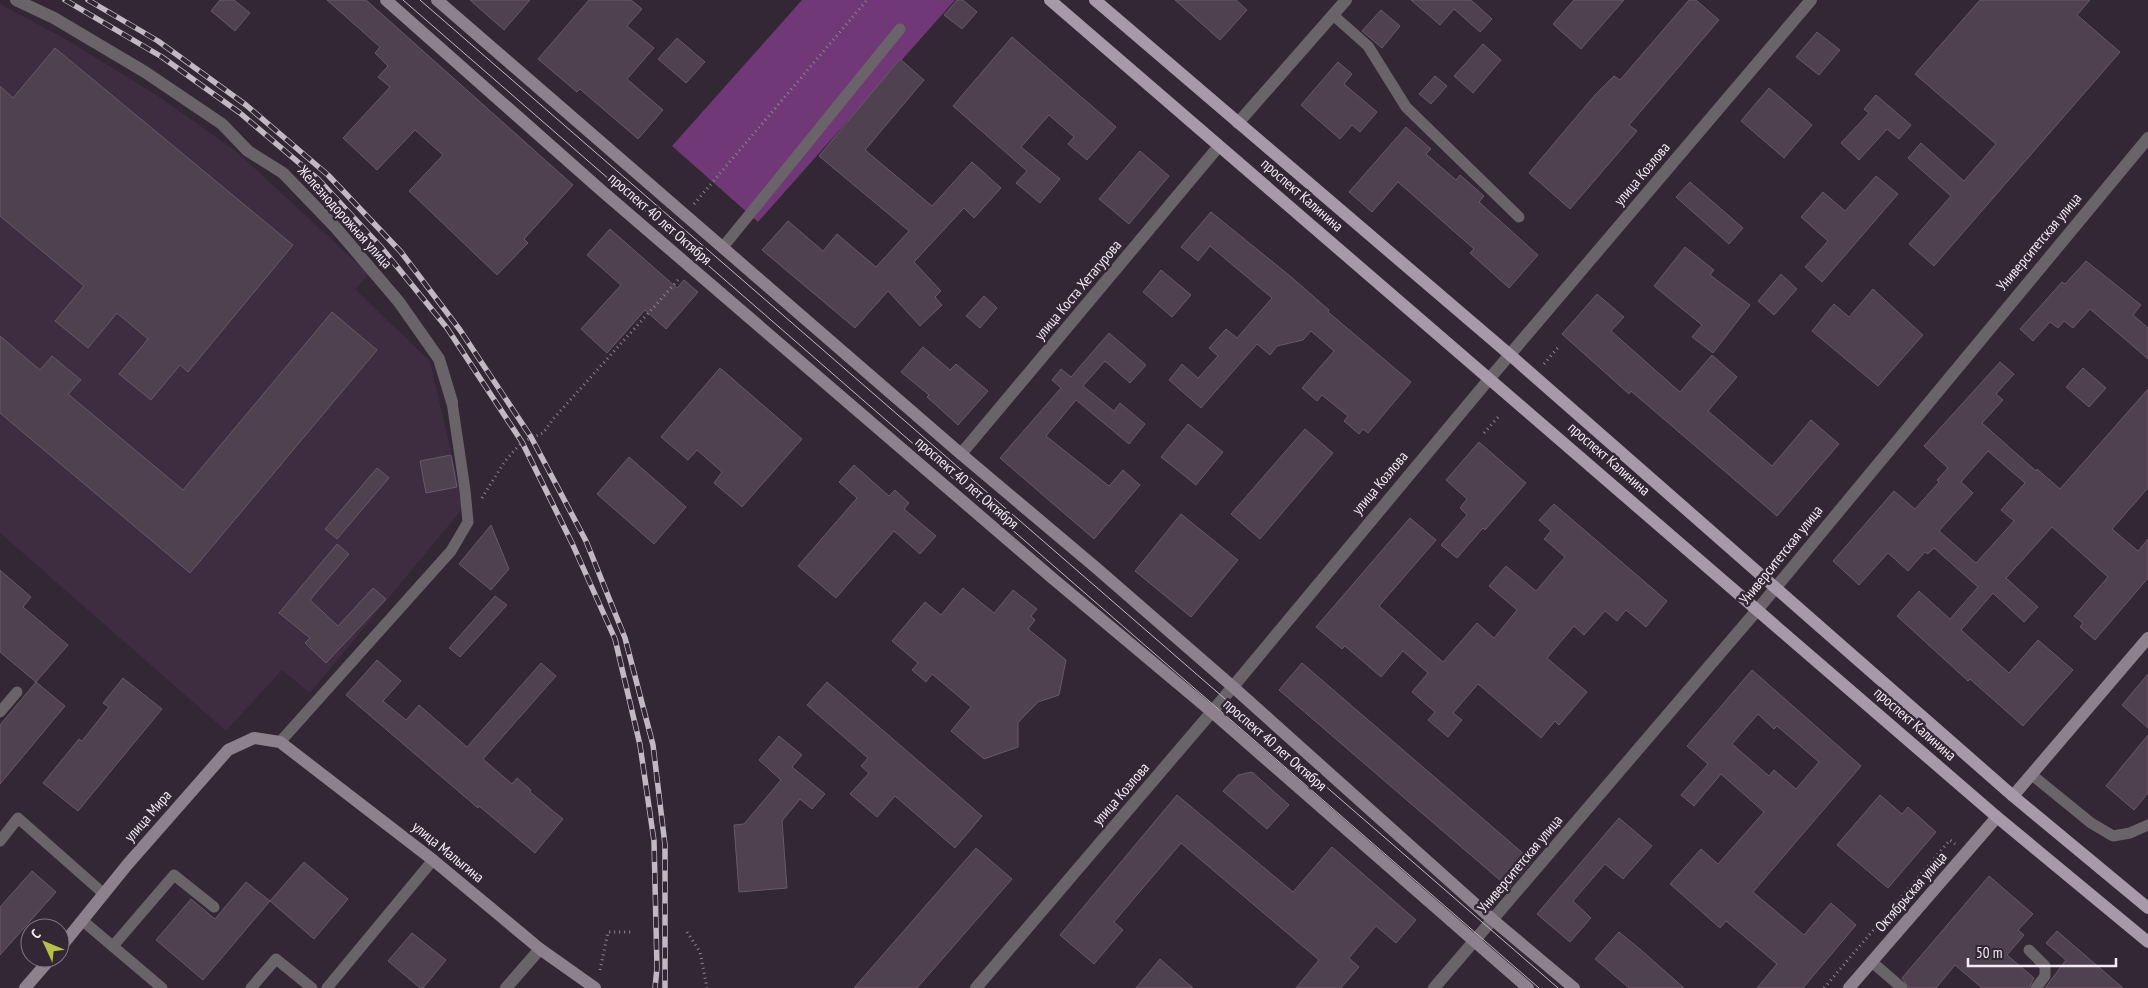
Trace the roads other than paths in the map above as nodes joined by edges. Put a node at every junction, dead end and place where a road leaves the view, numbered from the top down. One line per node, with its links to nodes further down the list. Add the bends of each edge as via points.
1 (16, 0): 17 (street, Железнодорожная улица, via 54,18 145,72 222,124 248,152 283,173 336,228 399,302 439,359)
2 (386, 0): 25 (street, проспект 40 лет Октября, via 690,266)
3 (437, 0): 14 (street, проспект 40 лет Октября)
4 (1050, 0): 12 (main road, проспект Калинина)
5 (1095, 0): 10 (main road, проспект Калинина)
6 (1346, 0): 8 (street)
7 (1811, 0): 15 (street, улица Козлова)
8 (1334, 15): 10 (street); 13 (lane, via 1368,46 1406,107)
9 (900, 29): 14 (lane)
10 (1238, 123): 15 (main road, проспект Калинина)
11 (2148, 138): 19 (street, Университетская улица)
12 (1219, 146): 16 (main road, проспект Калинина); 18 (street, улица Коста Хетагурова)
13 (1519, 217)
14 (723, 247): 18 (street, проспект 40 лет Октября)
15 (1509, 354): 16 (street, улица Козлова); 19 (main road, проспект Калинина)
16 (1490, 378): 20 (main road, проспект Калинина); 22 (street, улица Козлова)
17 (452, 402): 26 (lane, via 468,522 451,551)
18 (961, 454): 22 (street, проспект 40 лет Октября)
19 (1776, 587): 20 (street, Университетская улица); 28 (main road, проспект Калинина)
20 (1758, 609): 29 (main road, проспект Калинина); 36 (street, Университетская улица)
21 (2148, 638): 27 (street)
22 (1232, 686): 25 (street, улица Козлова); 36 (street, проспект 40 лет Октября)
23 (17, 692): 24 (lane)
24 (0, 712)
25 (1212, 712): 39 (street, проспект 40 лет Октября); 53 (street, улица Козлова)
26 (280, 742): 32 (street, улица Малыгина); 33 (street, улица Мира, via 254,738 228,750)
27 (2032, 775): 28 (street); 30 (lane, via 2113,836)
28 (2013, 796): 35 (main road, проспект Калинина)
29 (1997, 817): 40 (main road, проспект Калинина); 44 (street, Октябрьская улица)
30 (2148, 825)
31 (0, 841): 33 (lane, via 18,818)
32 (433, 860): 42 (street, улица Малыгина); 50 (lane)
33 (104, 894): 37 (street, улица Мира)
34 (214, 907): 41 (lane, via 174,875)
35 (2148, 908)
36 (1493, 920): 39 (street, Университетская улица); 56 (street, проспект 40 лет Октября)
37 (83, 921): 38 (street, улица Мира); 41 (lane)
38 (70, 936)
39 (1474, 941): 54 (street, Университетская улица); 55 (street, проспект 40 лет Октября)
40 (2148, 942)
41 (113, 946): 47 (lane)
42 (540, 949): 51 (street); 52 (street, улица Малыгина)
43 (2029, 950): 59 (lane, via 2045,966 2045,976)
44 (1872, 962): 57 (street, Октябрьская улица); 58 (lane)
45 (42, 968): 46 (street)
46 (25, 988)
47 (162, 988)
48 (251, 988): 49 (lane, via 276,959)
49 (312, 988)
50 (326, 988)
51 (506, 988)
52 (595, 988)
53 (976, 988)
54 (1434, 988)
55 (1528, 988)
56 (1574, 988)
57 (1849, 988)
58 (1902, 988)
59 (2036, 988)

